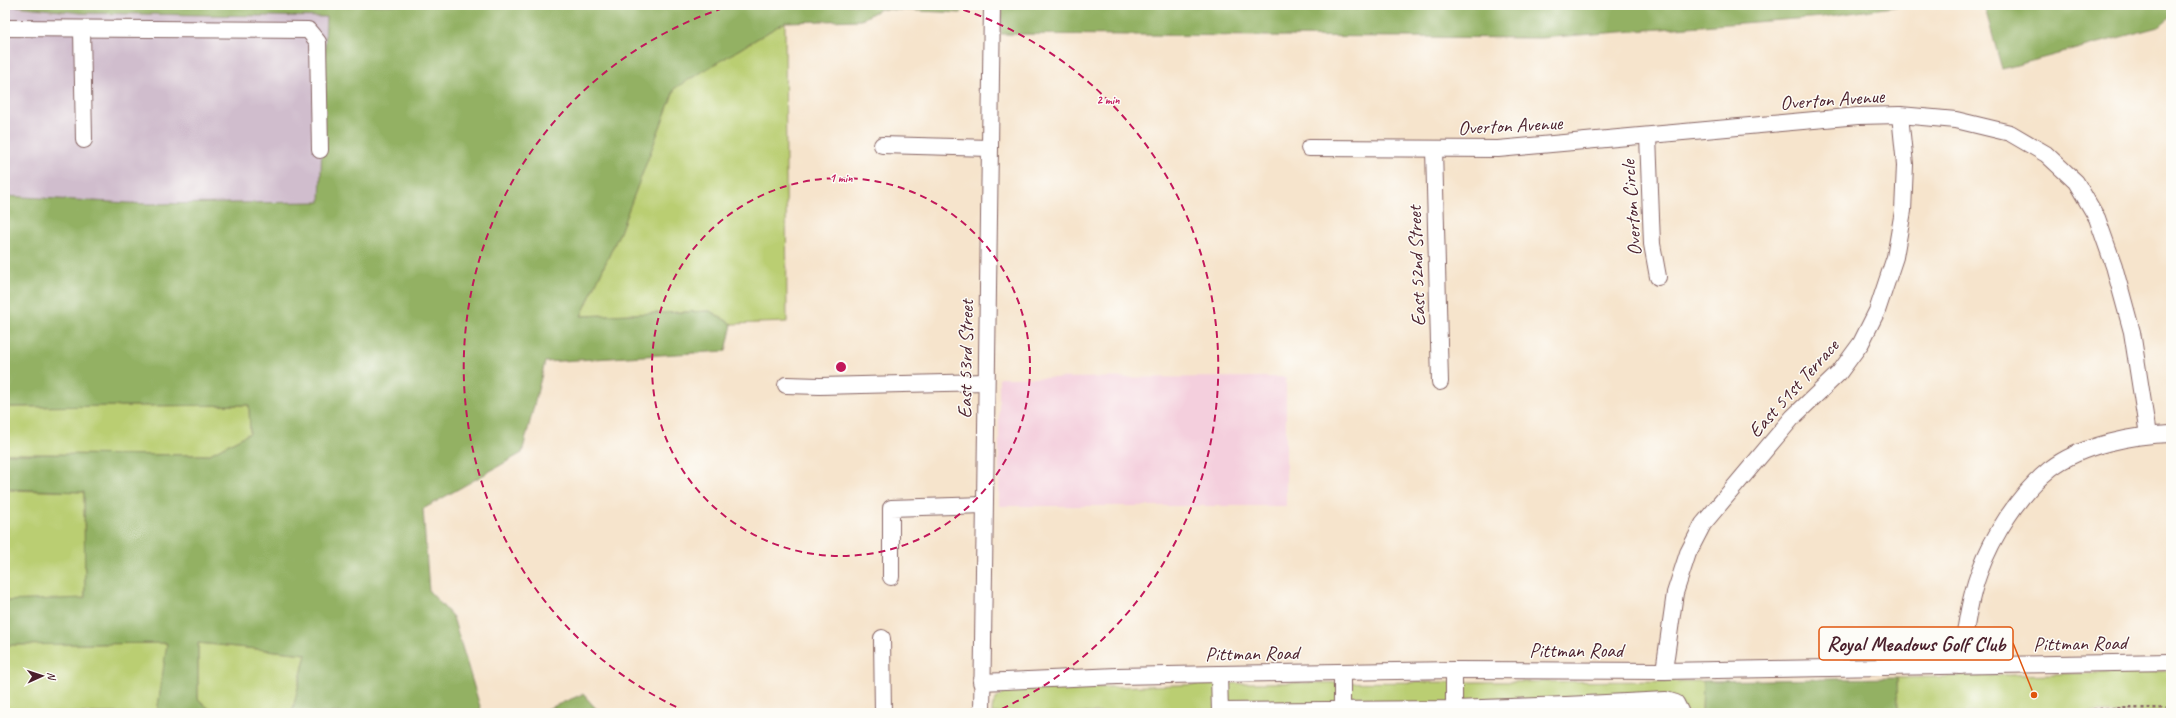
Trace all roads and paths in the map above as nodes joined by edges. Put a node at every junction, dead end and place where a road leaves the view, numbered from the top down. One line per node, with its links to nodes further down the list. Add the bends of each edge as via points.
1 (992, 5): 8 (street, East 53rd Street)
2 (5, 28): 3 (street)
3 (82, 29): 6 (street); 11 (street, via 308,30 318,42)
4 (1900, 115): 5 (street, Overton Avenue, via 1858,116); 17 (street, Overton Avenue, via 1956,120 2010,133 2046,154 2076,182 2097,218 2114,266 2132,332); 24 (street, East 51st Terrace, via 1905,165 1903,212 1895,257 1878,311 1861,343 1840,373 1793,417 1703,524 1688,553 1675,593)
5 (1648, 136): 10 (street, Overton Avenue, via 1498,149); 12 (street, Overton Circle, via 1652,244)
6 (84, 140)
7 (882, 145): 8 (street)
8 (990, 148): 13 (street, East 53rd Street)
9 (1309, 148): 10 (street, Overton Avenue)
10 (1434, 149): 14 (street, East 52nd Street)
11 (320, 150)
12 (1658, 277)
13 (986, 382): 15 (street); 18 (street, East 53rd Street)
14 (1440, 382)
15 (786, 385)
16 (2171, 434): 17 (street)
17 (2148, 435): 22 (street, via 2112,441 2072,457 2050,469 2020,499 1996,535 1978,574)
18 (984, 505): 19 (street, via 891,508); 27 (street, East 53rd Street)
19 (891, 577)
20 (882, 638): 33 (street)
21 (2171, 662): 22 (street, Pittman Road)
22 (1960, 666): 24 (street, Pittman Road)
23 (1454, 670): 24 (street, Pittman Road); 25 (street, Pittman Road); 31 (street)
24 (1664, 671)
25 (1342, 672): 26 (street, Pittman Road); 30 (street)
26 (1219, 674): 27 (street, Pittman Road); 32 (street)
27 (981, 682): 34 (street, East 53rd Street)
28 (2171, 708): 36 (path, via 2103,708)
29 (1566, 709): 31 (street); 35 (street, via 1666,700 1676,703)
30 (1342, 711): 31 (street); 32 (street)
31 (1454, 711)
32 (1220, 712)
33 (883, 713)
34 (982, 713)
35 (1681, 713)
36 (2082, 713)

